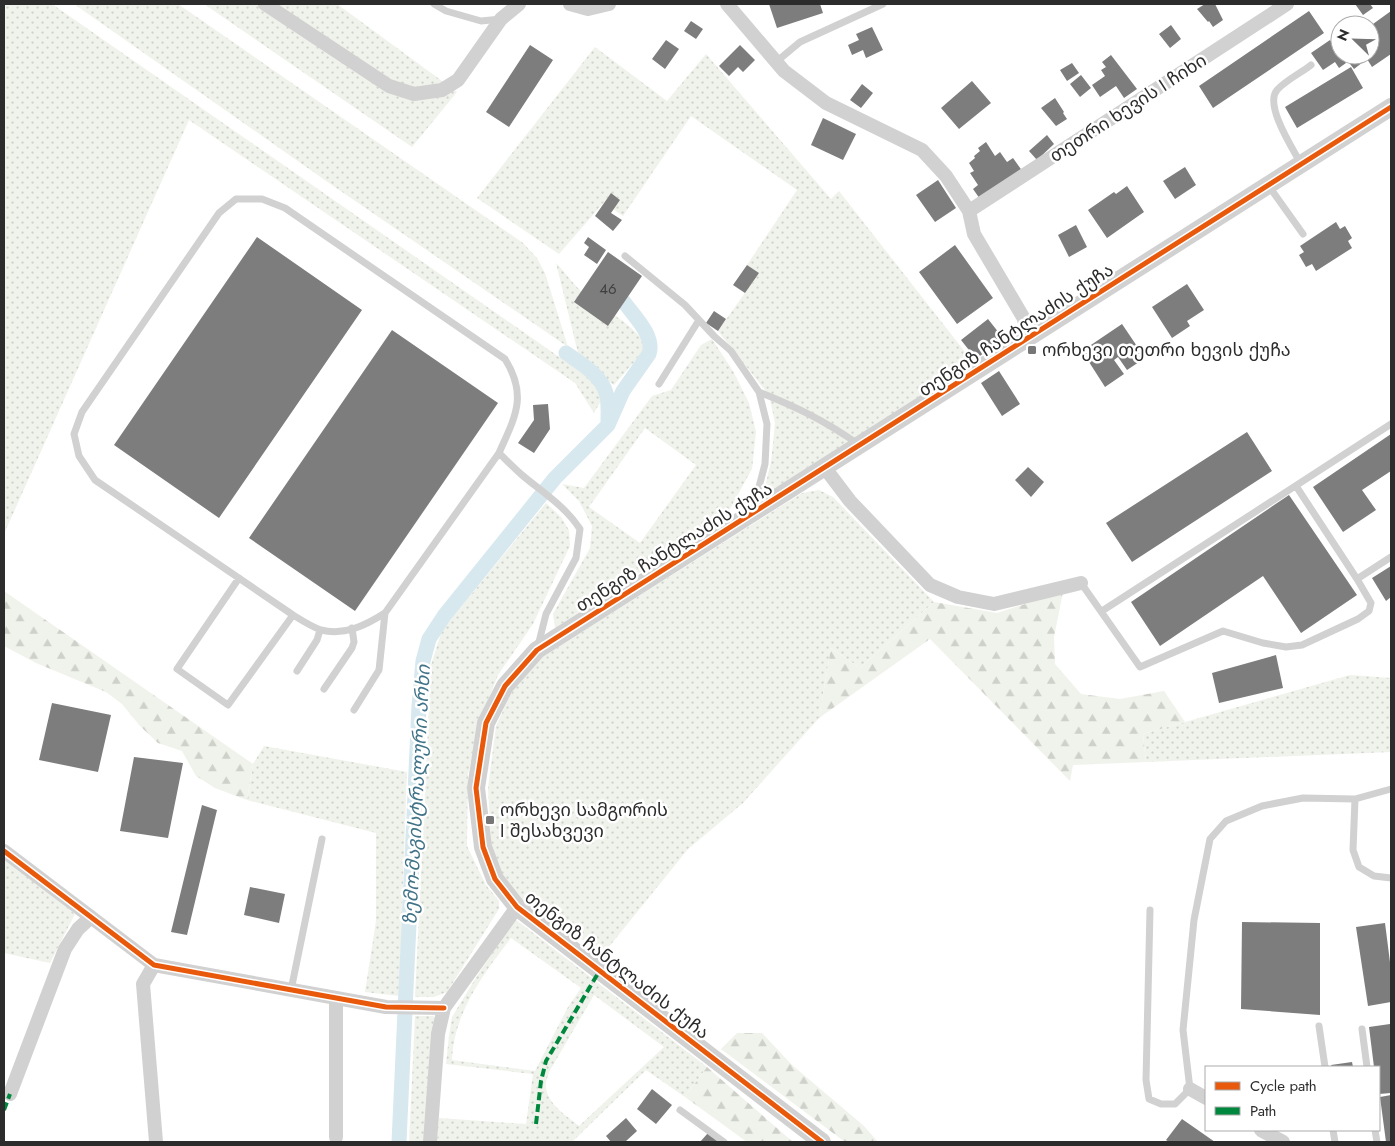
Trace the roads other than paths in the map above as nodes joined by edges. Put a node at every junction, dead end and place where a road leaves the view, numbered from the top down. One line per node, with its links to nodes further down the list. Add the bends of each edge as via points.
1 (265, 4): 9 (street, via 390,86 414,94 442,90 458,80)
2 (434, 4): 9 (lane, via 446,11 481,21)
3 (518, 4): 9 (street)
4 (570, 4): 5 (street, via 588,9)
5 (609, 4)
6 (727, 4): 10 (street)
7 (883, 4): 10 (lane, via 800,42)
8 (1287, 4): 15 (street, თეთრი ხევის I ჩიხი)
9 (501, 19)
10 (776, 62): 15 (street, via 826,102 922,150 946,176)
11 (1311, 65): 13 (lane, via 1276,91 1273,99 1284,133)
12 (1391, 108): 13 (street, თენგიზ ჩანტლაძის ქუჩა)
13 (1301, 164): 14 (street, თენგიზ ჩანტლაძის ქუჩა)
14 (1268, 184): 16 (lane); 19 (street, თენგიზ ჩანტლაძის ქუჩა)
15 (970, 211): 19 (street, via 974,234 1023,317)
16 (1303, 234)
17 (625, 256): 18 (lane)
18 (699, 320): 20 (lane); 21 (lane, via 731,351)
19 (1030, 337): 23 (street, თენგიზ ჩანტლაძის ქუჩა)
20 (658, 384)
21 (758, 392): 23 (lane, via 794,406); 27 (lane, via 767,424 765,464)
22 (1391, 424): 26 (lane)
23 (861, 446): 25 (street, თენგიზ ჩანტლაძის ქუჩა)
24 (499, 452): 29 (lane, via 516,415 518,398 513,373 504,359 285,208 262,199 236,199 219,213 82,412 74,434 79,456 95,480); 33 (lane); 37 (lane, via 562,507 580,529 576,558 546,614)
25 (825, 468): 27 (street, თენგიზ ჩანტლაძის ქუჩა); 31 (street, via 850,501 930,585 958,597 994,604)
26 (1296, 486): 30 (lane); 32 (lane)
27 (752, 512): 37 (street, თენგიზ ჩანტლაძის ქუჩა)
28 (1391, 557): 30 (lane)
29 (239, 578): 34 (lane); 34 (lane, via 177,669 228,705)
30 (1357, 579): 32 (lane, via 1371,604 1369,611 1302,645 1286,647 1223,631 1140,667)
31 (1082, 583): 32 (lane)
32 (1102, 611)
33 (385, 613): 35 (lane, via 365,626); 40 (lane, via 379,670)
34 (293, 615): 36 (lane)
35 (352, 628): 36 (lane, via 340,632); 39 (lane, via 352,648)
36 (320, 630): 38 (lane)
37 (537, 650): 46 (street, თენგიზ ჩანტლაძის ქუჩა, via 505,686 486,723 476,788 483,847 495,879)
38 (297, 671)
39 (324, 689)
40 (354, 710)
41 (1391, 789): 42 (lane)
42 (1354, 799): 45 (lane, via 1353,850 1359,867 1374,876); 57 (lane, via 1303,798 1262,806 1226,821 1210,839 1194,920 1182,1030)
43 (322, 840): 50 (lane)
44 (4, 852): 48 (street)
45 (1391, 878)
46 (517, 907): 52 (street); 66 (street, თენგიზ ჩანტლაძის ქუჩა)
47 (1150, 910): 57 (lane, via 1146,1080 1149,1099 1161,1104 1175,1104)
48 (91, 917): 49 (street); 58 (street, via 64,949)
49 (154, 965): 50 (street); 63 (street, via 143,984)
50 (291, 990): 51 (street)
51 (336, 998): 52 (street, via 386,1007); 62 (street)
52 (444, 1008): 64 (street, via 438,1034)
53 (1319, 1026): 55 (lane)
54 (1362, 1029): 56 (lane)
55 (1325, 1066)
56 (1367, 1066)
57 (1190, 1089): 59 (street)
58 (10, 1094)
59 (1205, 1097)
60 (680, 1110): 65 (lane)
61 (1264, 1131): 67 (street)
62 (336, 1137)
63 (156, 1142)
64 (430, 1142)
65 (724, 1142)
66 (822, 1142)
67 (1283, 1142)

